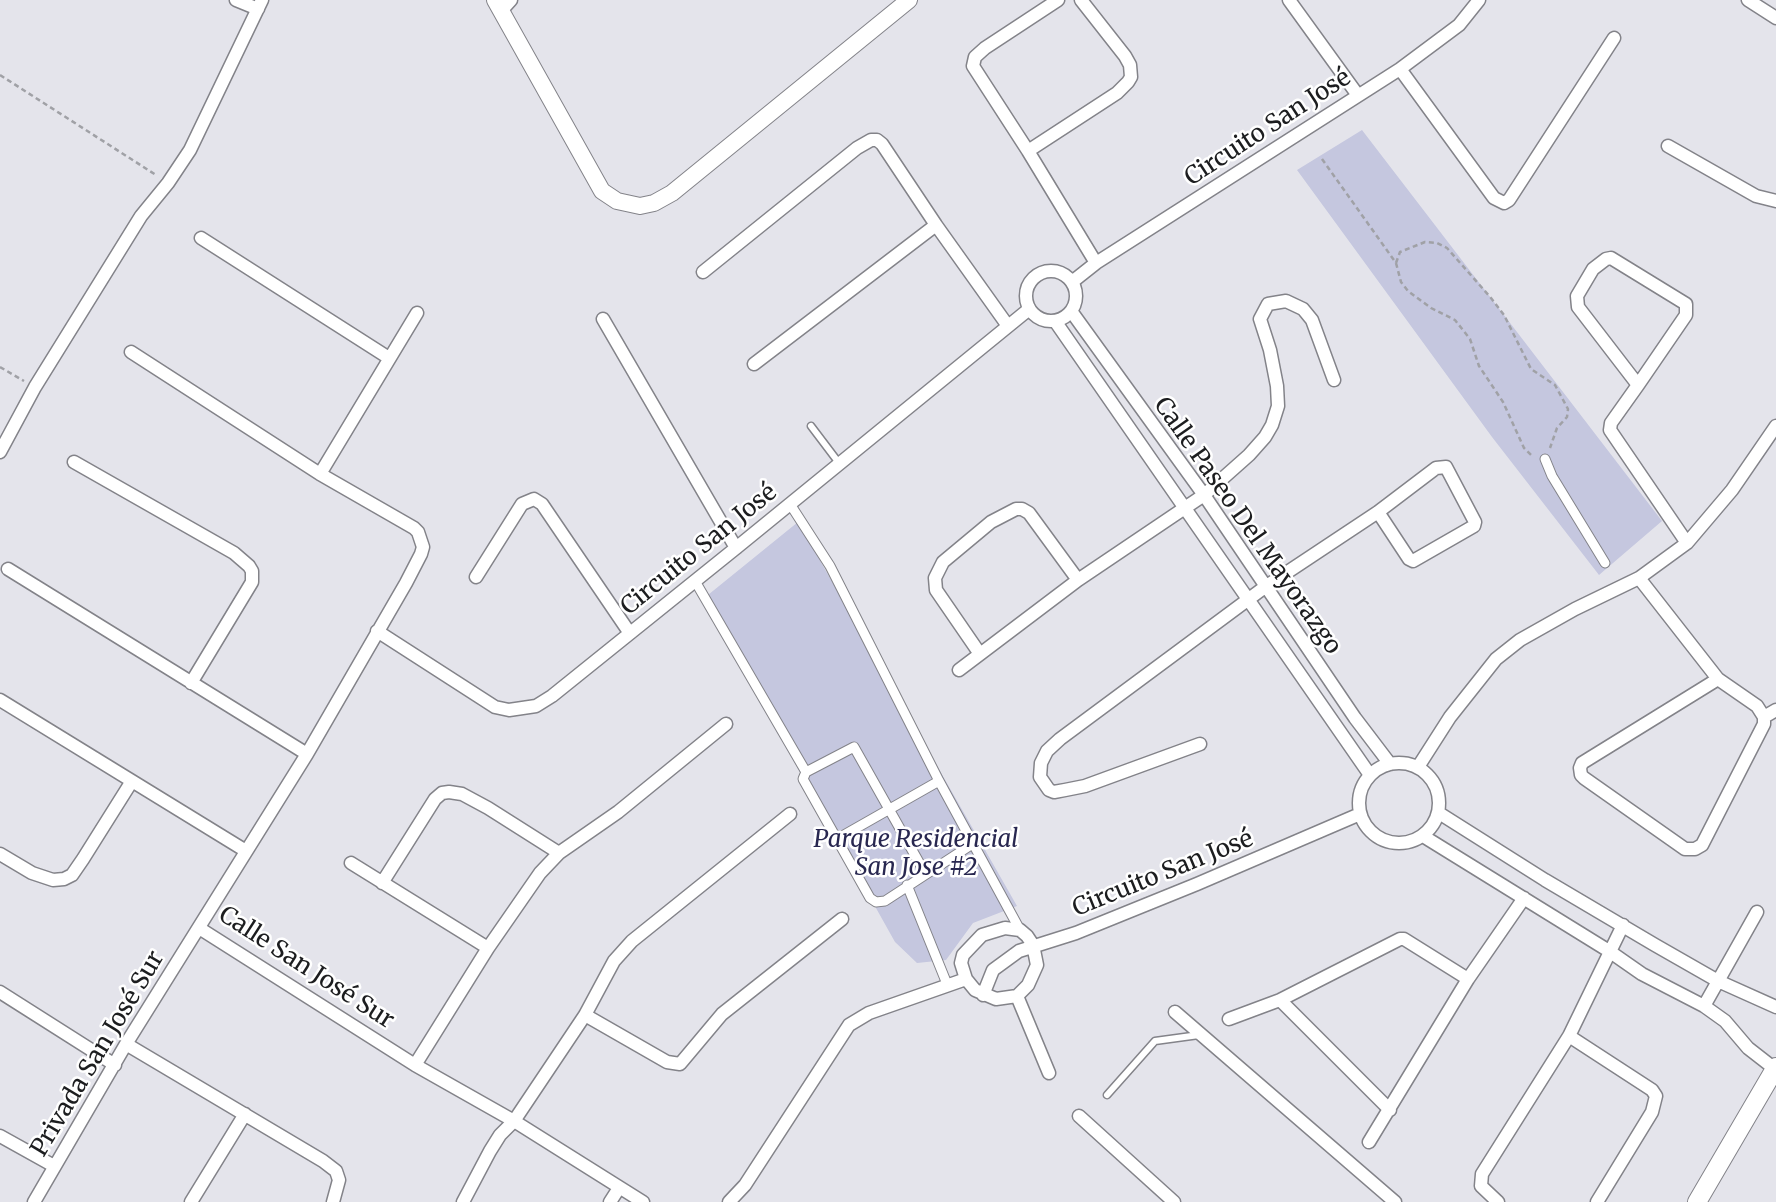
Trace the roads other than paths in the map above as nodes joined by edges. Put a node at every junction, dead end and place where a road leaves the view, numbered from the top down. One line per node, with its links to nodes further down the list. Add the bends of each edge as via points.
1 (236, 0): 8 (street)
2 (909, 0): 9 (street, via 681,185 654,203 632,206 602,191)
3 (1058, 0): 15 (street, via 985,48 972,66)
4 (1081, 0): 15 (street, via 1125,56 1130,65 1128,82)
5 (1289, 0): 13 (street)
6 (1479, 0): 12 (street, Circuito San José, via 1459,24)
7 (1748, 0): 10 (street)
8 (260, 4): 35 (street, via 198,136 141,216)
9 (502, 4)
10 (1776, 18)
11 (1614, 38): 12 (street, via 1504,203 1494,198)
12 (1400, 69): 13 (street, Circuito San José)
13 (1357, 94): 19 (street, Circuito San José)
14 (1668, 146): 16 (street, via 1756,196)
15 (1028, 151): 19 (street)
16 (1776, 201)
17 (936, 225): 20 (street, via 882,144 871,140); 27 (street); 30 (street)
18 (201, 238): 29 (street)
19 (1096, 263): 21 (street, Circuito San José)
20 (703, 272)
21 (1072, 282): 22 (street, via 1057,271 1038,274 1026,289); 23 (street, via 1076,296)
22 (1028, 310): 26 (street); 27 (street, Circuito San José)
23 (1071, 311): 26 (street); 40 (street, Calle Paseo Del Mayorazgo)
24 (417, 313): 29 (street)
25 (603, 319): 44 (street)
26 (1055, 321): 40 (street, Calle Paseo Del Mayorazgo)
27 (1008, 326): 38 (street, Circuito San José)
28 (131, 352): 39 (street)
29 (389, 358): 39 (street)
30 (754, 364)
31 (1334, 380): 40 (street, via 1312,320 1303,309 1286,300 1268,304 1260,319 1277,386 1272,425 1249,455)
32 (1638, 385): 32 (street, via 1686,315 1686,304 1611,258 1593,269 1577,302); 43 (street, via 1611,423 1611,435)
33 (811, 426): 38 (lane)
34 (1776, 426): 43 (street, via 1732,490)
35 (0, 452)
36 (1545, 459): 45 (street)
37 (74, 461): 57 (street, via 250,566 252,582)
38 (839, 463): 41 (street, Circuito San José)
39 (320, 474): 52 (street, Calle San José Sur, via 418,532 421,554)
40 (1195, 502): 49 (street); 51 (street, Calle Paseo Del Mayorazgo); 51 (street, Calle Paseo Del Mayorazgo)
41 (790, 504): 44 (street, Circuito San José); 69 (street, via 830,566)
42 (1378, 512): 42 (street, via 1413,561 1475,522 1444,466); 51 (street)
43 (1687, 543): 48 (street)
44 (736, 548): 50 (street, Circuito San José)
45 (1605, 563)
46 (8, 569): 57 (street)
47 (476, 577): 53 (street, via 522,505 534,499 542,504)
48 (1639, 578): 56 (street); 65 (street, via 1506,650 1473,687)
49 (1078, 580): 54 (street); 54 (street, via 1029,513 1016,509 991,522 943,562 935,578 936,590)
50 (695, 581): 53 (street, Circuito San José); 66 (street)
51 (1257, 593): 62 (street, via 1059,739 1041,763 1040,778 1054,792 1084,786); 64 (street, Calle Paseo Del Mayorazgo); 67 (street, Calle Paseo Del Mayorazgo)
52 (377, 631): 53 (street, Circuito San José, via 483,701 509,710 536,706 552,696); 63 (street, Calle San José Sur)
53 (629, 632)
54 (980, 654): 55 (street)
55 (959, 670)
56 (1718, 678): 60 (street, via 1757,706); 60 (street, via 1582,763 1581,775 1685,849 1695,849 1702,845)
57 (191, 683): 63 (street)
58 (0, 700): 68 (street)
59 (1776, 710): 60 (street)
60 (1764, 717)
61 (726, 724): 78 (street, via 618,812)
62 (1200, 744)
63 (307, 754): 77 (street, Calle San José Sur)
64 (1390, 764): 65 (street); 67 (street)
65 (1418, 767): 71 (street, via 1436,786)
66 (806, 772): 70 (street, via 854,747); 75 (street, via 803,779)
67 (1370, 775): 73 (street, via 1361,789)
68 (132, 781): 77 (street); 79 (street, via 72,875 52,880)
69 (939, 781): 70 (street); 76 (street)
70 (889, 809): 75 (street); 81 (street)
71 (1439, 813): 74 (street); 87 (street)
72 (790, 814): 104 (street, via 632,942 614,961)
73 (1360, 814): 74 (street, via 1374,835 1386,841 1398,844); 90 (street, Circuito San José, via 1124,914)
74 (1423, 836): 84 (street)
75 (837, 839): 83 (street, via 870,898 885,901)
76 (974, 842): 81 (street); 89 (street)
77 (246, 851): 88 (street, Calle San José Sur)
78 (559, 853): 82 (street, via 462,794 442,793); 91 (street)
79 (0, 854)
80 (351, 863): 82 (street)
81 (925, 873): 83 (street)
82 (382, 883): 91 (street)
83 (907, 886): 96 (street)
84 (1524, 898): 92 (street); 94 (street)
85 (1756, 912): 95 (street)
86 (842, 919): 104 (street, via 722,1014 680,1064 667,1062)
87 (1623, 925): 92 (street); 95 (street)
88 (199, 928): 108 (street, Privada San José Sur); 110 (street, Calle San José Sur)
89 (1020, 930): 90 (street); 93 (street, via 994,930 969,946 961,963)
90 (1033, 945): 98 (street, Circuito San José, via 1001,962); 99 (street, via 1035,973)
91 (488, 948): 110 (street)
92 (1609, 951): 101 (street); 107 (street)
93 (966, 979): 96 (street); 98 (street)
94 (1468, 979): 100 (street, via 1400,939); 114 (street)
95 (1718, 981): 101 (street); 102 (street)
96 (947, 984): 128 (street, via 849,1025 745,1185)
97 (0, 992): 109 (street)
98 (982, 995): 99 (street, via 996,999)
99 (1017, 996): 112 (street)
100 (1280, 1000): 105 (street); 114 (street)
101 (1704, 1006): 111 (street)
102 (1776, 1007)
103 (1175, 1012): 106 (street)
104 (585, 1015): 117 (street)
105 (1229, 1019)
106 (1204, 1035): 113 (lane, via 1155,1041); 130 (street)
107 (1569, 1036): 131 (street, via 1482,1174 1481,1186); 132 (street, via 1656,1096 1652,1112)
108 (126, 1044): 109 (street, Privada San José Sur); 115 (street)
109 (115, 1065): 120 (street, Privada San José Sur)
110 (415, 1065): 117 (street, Calle San José Sur)
111 (1776, 1068): 133 (main road)
112 (1049, 1073)
113 (1107, 1095)
114 (1390, 1110): 119 (street)
115 (245, 1114): 123 (street); 124 (street, via 335,1171 339,1188)
116 (1079, 1116): 129 (street)
117 (514, 1121): 121 (street, Calle San José Sur); 125 (street, via 500,1135)
118 (0, 1136): 120 (street)
119 (1369, 1142)
120 (54, 1166): 122 (street, Privada San José Sur)
121 (620, 1188): 126 (street); 127 (street, Calle San José Sur)
122 (34, 1202)
123 (191, 1202)
124 (333, 1202)
125 (463, 1202)
126 (610, 1202)
127 (643, 1202)
128 (729, 1202)
129 (1174, 1202)
130 (1395, 1202)
131 (1497, 1202)
132 (1597, 1202)
133 (1697, 1202)

